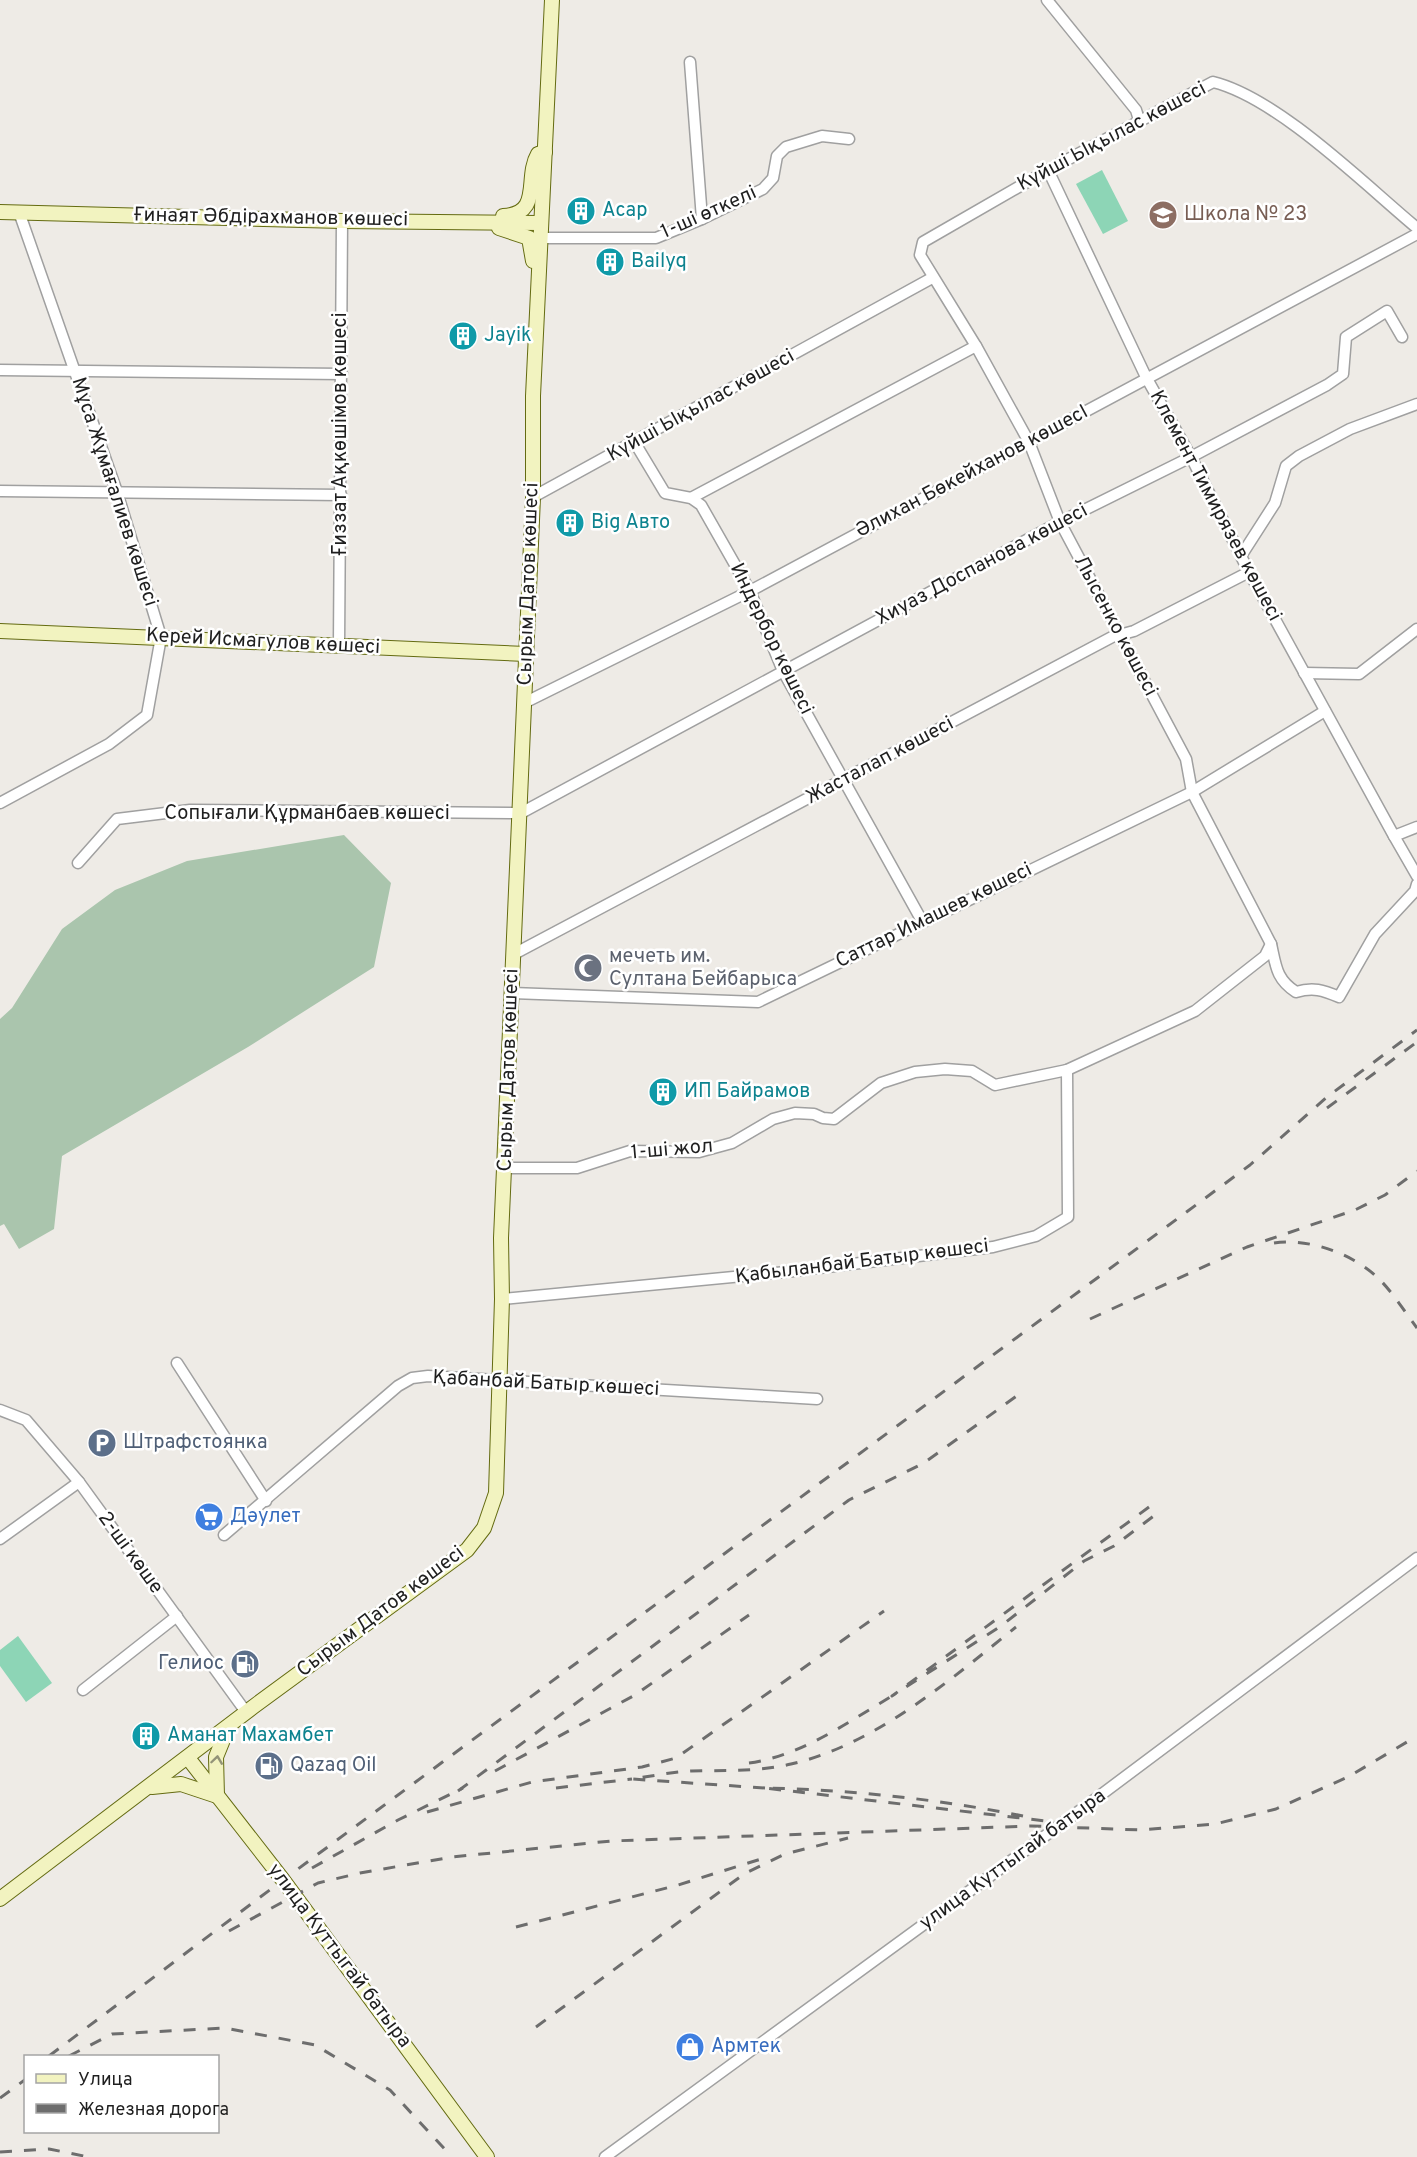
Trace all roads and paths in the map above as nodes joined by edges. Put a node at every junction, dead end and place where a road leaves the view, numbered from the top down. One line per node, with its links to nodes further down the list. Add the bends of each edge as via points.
1 (552, 0): 6 (main road, Сырым Датов көшесі)
2 (1047, 0): 4 (street, via 1136,110)
3 (690, 62): 10 (street)
4 (1139, 120): 7 (street, Күйші Ықылас көшесі); 13 (street, Күйші Ықылас көшесі, via 1201,86 1213,82 1227,86 1285,117)
5 (849, 139): 10 (street, 1-ші өткелі, via 822,136 786,147 777,156 773,178 763,189)
6 (544, 152): 12 (main road, via 535,159 529,197 519,213); 14 (main road, Сырым Датов көшесі)
7 (1048, 170): 16 (street, Күйші Ықылас көшесі, via 922,242); 24 (street, Клемент Тимирязев көшесі)
8 (0, 212): 9 (main road, Ғинаят Әбдірахманов көшесі)
9 (19, 212): 11 (main road, Ғинаят Әбдірахманов көшесі); 22 (street, Мұса Жұмағалиев көшесі)
10 (702, 219): 14 (street, 1-ші өткелі, via 656,238)
11 (342, 221): 12 (main road, Ғинаят Әбдірахманов көшесі); 23 (street, Ғиззат Ақкөшімов көшесi)
12 (468, 221): 14 (main road, Ғинаят Әбдірахманов көшесі); 18 (main road, via 529,238 533,252 532,285)
13 (1417, 228)
14 (541, 231): 18 (main road, Сырым Датов көшесі)
15 (1417, 234): 24 (street, Әлихан Бөкейханов көшесI)
16 (920, 247): 17 (street, Лысенко көшесі)
17 (932, 278): 20 (street, Лысенко көшесі); 27 (street, Күйші Ықылас көшесі)
18 (539, 300): 32 (main road, Сырым Датов көшесі)
19 (1402, 337): 28 (street, Хиуаз Доспанова көшесі, via 1387,311 1346,336 1344,374)
20 (976, 346): 26 (street, Лысенко көшесі); 33 (street)
21 (0, 370): 22 (street)
22 (74, 372): 23 (street); 30 (street, Мұса Жұмағалиев көшесі)
23 (342, 374): 31 (street, Ғиззат Ақкөшімов көшесi)
24 (1146, 377): 26 (street, Әлихан Бөкейханов көшесI); 28 (street, Клемент Тимирязев көшесі)
25 (1417, 404): 35 (street, via 1350,429 1286,466 1275,503)
26 (1029, 442): 34 (street, Лысенко көшесі); 37 (street, Әлихан Бөкейханов көшесI)
27 (635, 443): 32 (street, Күйші Ықылас көшесі); 33 (street, via 665,493)
28 (1191, 457): 34 (street, Хиуаз Доспанова көшесі); 35 (street, Клемент Тимирязев көшесі)
29 (0, 491): 30 (street)
30 (117, 492): 31 (street); 41 (street, Мұса Жұмағалиев көшесі)
31 (341, 495): 42 (street, Ғиззат Ақкөшімов көшесi)
32 (533, 497): 43 (main road, Сырым Датов көшесі)
33 (691, 498): 37 (street, Индербор көшесі, via 701,504)
34 (1060, 522): 40 (street, Лысенко көшесі); 44 (street, Хиуаз Доспанова көшесі)
35 (1241, 556): 36 (street, Клемент Тимирязев көшесі)
36 (1249, 572): 40 (street, Жасталап көшесі); 45 (street, Клемент Тимирязев көшесі)
37 (750, 591): 44 (street, Индербор көшесі); 46 (street, Әлихан Бөкейханов көшесI)
38 (1417, 629): 45 (street, via 1359,674)
39 (0, 631): 41 (main road, Керей Исмагулов көшесі)
40 (1121, 634): 48 (street, Жасталап көшесі); 49 (street, Лысенко көшесі, via 1186,759)
41 (161, 637): 42 (main road, Керей Исмагулов көшесі); 50 (street, Мұса Жұмағалиев көшесі, via 147,715 109,744)
42 (339, 646): 43 (main road, Керей Исмагулов көшесі)
43 (526, 654): 46 (main road, Сырым Датов көшесі)
44 (783, 671): 48 (street, Индербор көшесі); 51 (street, Хиуаз Доспанова көшесі)
45 (1304, 673): 47 (street, Клемент Тимирязев көшесі)
46 (524, 703): 51 (main road, Сырым Датов көшесі)
47 (1325, 711): 49 (street, Саттар Имашев көшесі); 53 (street, Клемент Тимирязев көшесі)
48 (845, 780): 57 (street, Индербор көшесі); 59 (street, Жасталап көшесі)
49 (1192, 792): 57 (street, Саттар Имашев көшесі); 58 (street, Лысенко көшесі)
50 (0, 803)
51 (520, 813): 54 (street, Сопығали Құрманбаев көшесі, via 190,810 117,819); 59 (main road, Сырым Датов көшесі)
52 (1417, 827): 53 (street)
53 (1394, 836): 55 (street)
54 (78, 863)
55 (1417, 876)
56 (1417, 884): 58 (street, via 1375,934 1339,997 1322,989 1296,992 1283,983)
57 (922, 921): 60 (street, Саттар Имашев көшесі, via 759,1002)
58 (1271, 944): 61 (street, via 1265,956 1195,1011)
59 (514, 954): 60 (main road, Сырым Датов көшесі)
60 (512, 993): 62 (main road, Сырым Датов көшесі)
61 (1067, 1070): 62 (street, 1-ші жол, via 995,1085 972,1071 915,1072 881,1083 834,1119 795,1113 773,1119 732,1143 699,1152 630,1151 577,1168); 63 (street, Қабыланбай Батыр көшесі, via 1068,1217 1036,1236 993,1247 786,1272)
62 (504, 1168): 63 (main road, Сырым Датов көшесі)
63 (502, 1299): 65 (main road, Сырым Датов көшесі)
64 (177, 1363): 69 (street)
65 (499, 1382): 66 (street, Қабанбай Батыр көшесі); 69 (street, Қабанбай Батыр көшесі, via 412,1378); 75 (main road, Сырым Датов көшесі, via 496,1493 478,1536 467,1550)
66 (818, 1399)
67 (0, 1410): 68 (street, 2-ші көше, via 26,1420)
68 (79, 1482): 71 (street); 73 (street, 2-ші көше)
69 (266, 1501): 70 (street, Қабанбай Батыр көшесі)
70 (224, 1535)
71 (0, 1539)
72 (1417, 1558): 82 (street, улица Куттыгай батыра, via 1086,1806)
73 (177, 1616): 74 (street); 75 (street, 2-ші көше)
74 (83, 1690)
75 (246, 1712): 76 (main road, Сырым Датов көшесі)
76 (229, 1726): 77 (main road, Сырым Датов көшесі); 79 (main road, one-way to 76, via 216,1757)
77 (188, 1758): 78 (main road, Сырым Датов көшесі); 79 (main road, улица Куттыгай батыра)
78 (150, 1788): 79 (main road, via 181,1784); 80 (main road, Сырым Датов көшесі)
79 (217, 1796): 81 (main road, улица Куттыгай батыра, via 284,1880)
80 (0, 1899)
81 (487, 2157)
82 (605, 2157)

